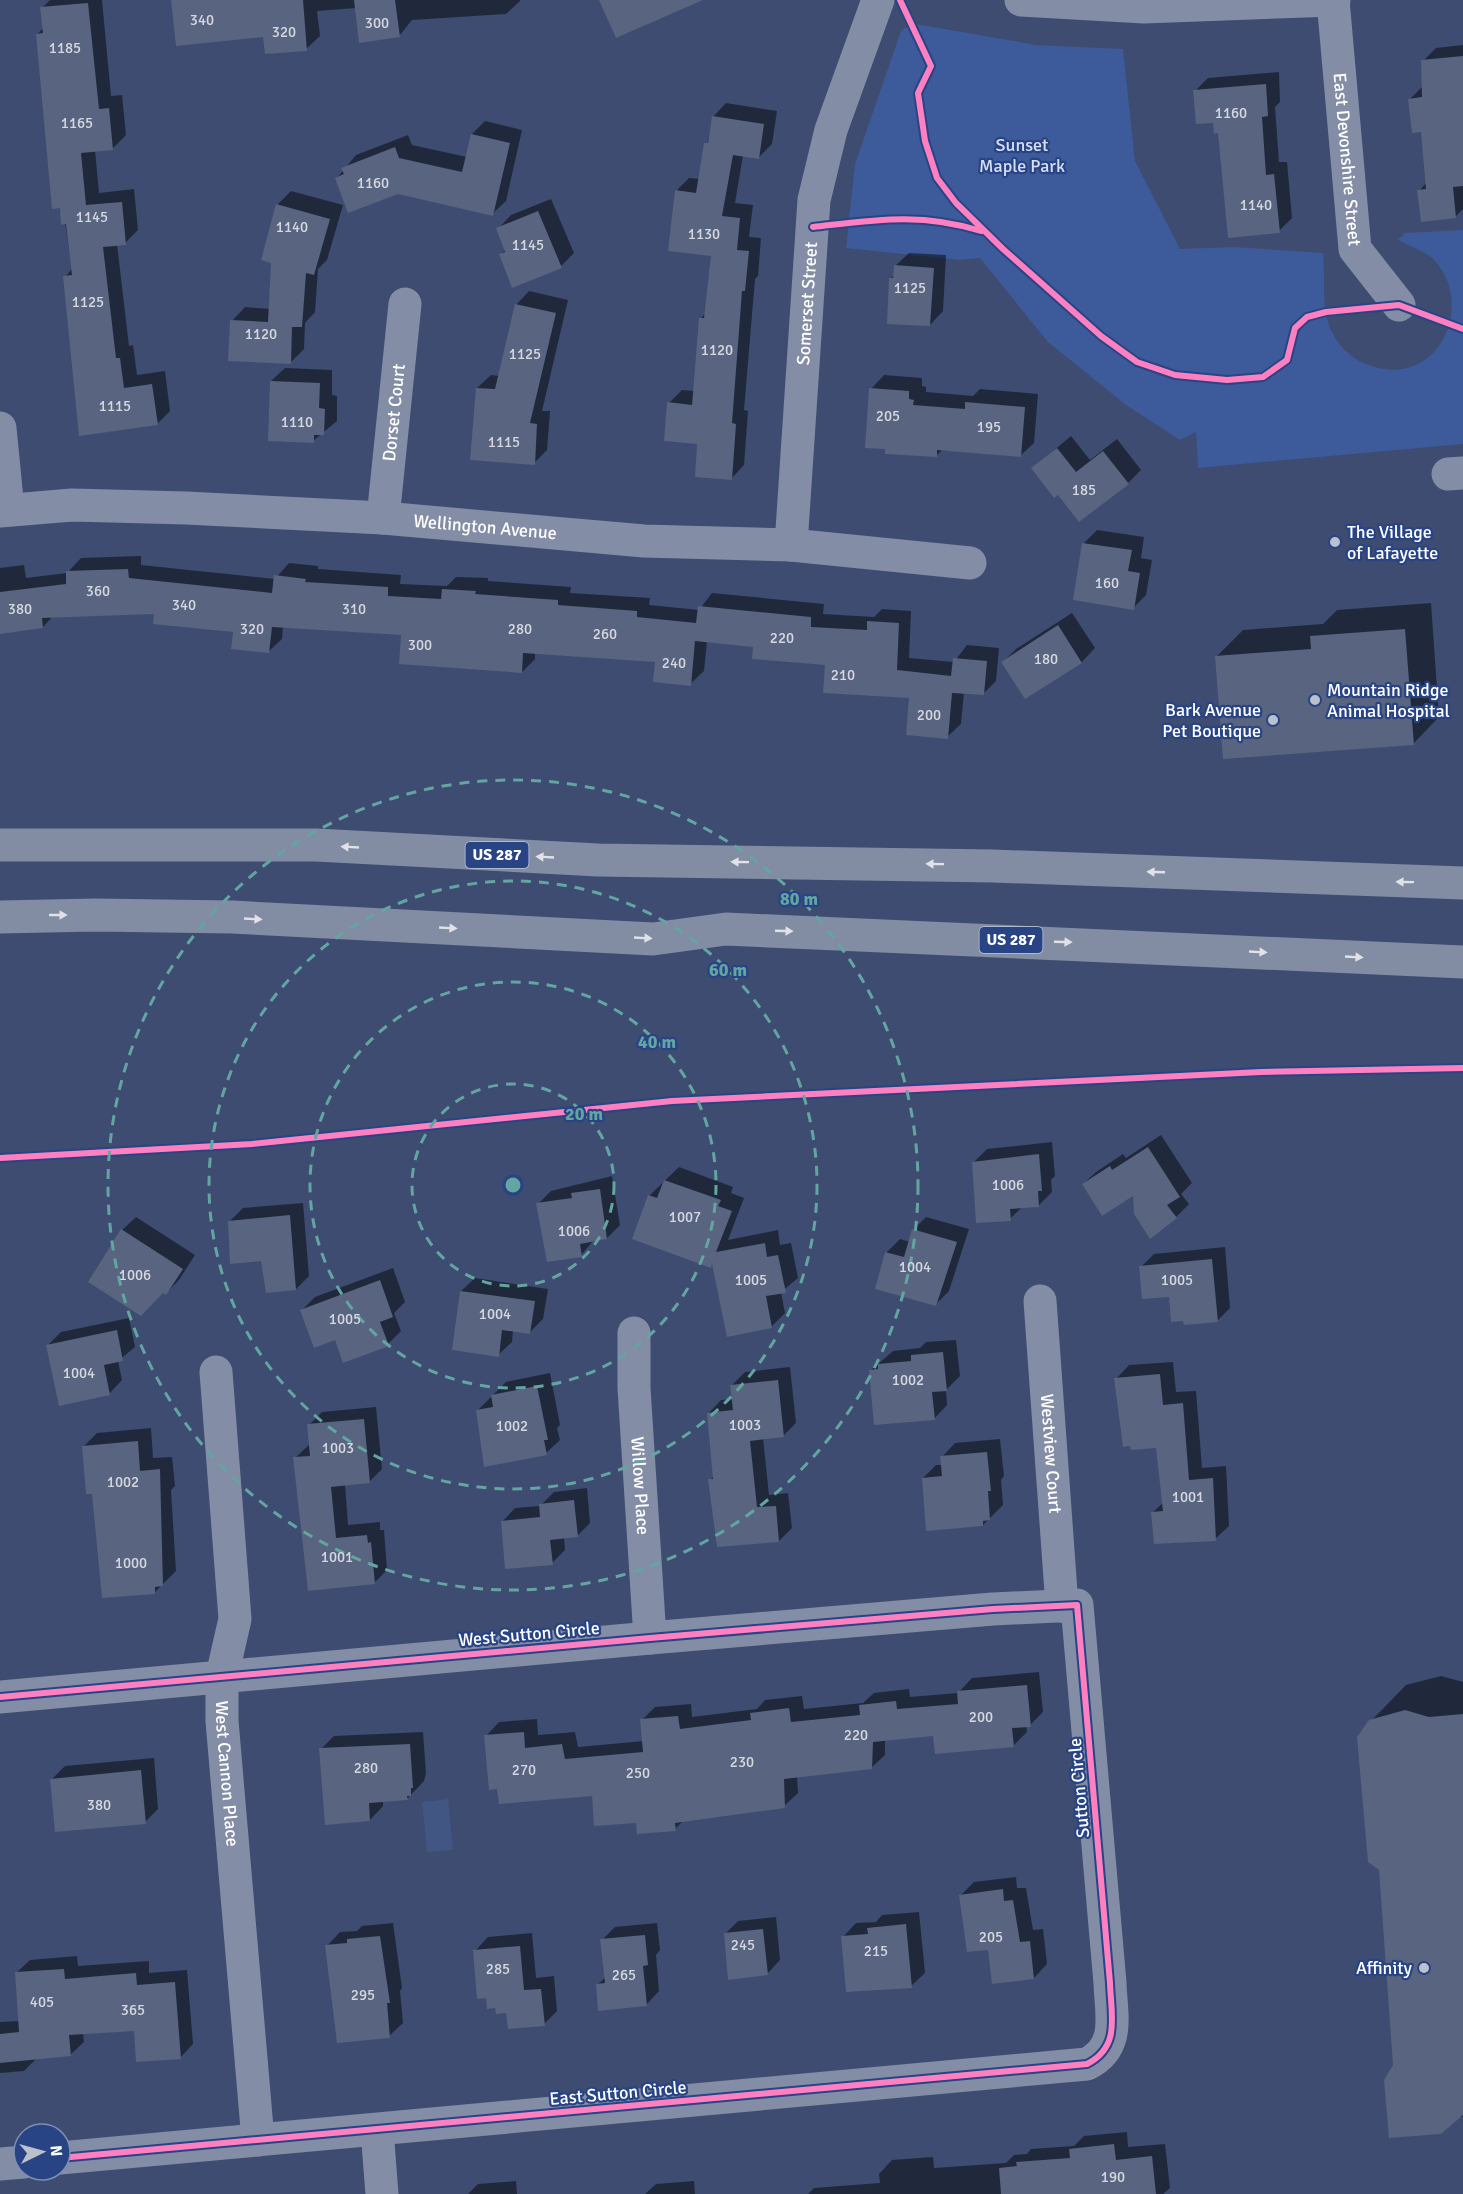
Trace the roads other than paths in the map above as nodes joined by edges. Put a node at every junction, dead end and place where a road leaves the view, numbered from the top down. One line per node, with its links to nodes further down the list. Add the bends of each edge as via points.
1 (878, 0): 9 (street, Somerset Street, via 831,130 814,200)
2 (1021, 0): 3 (street, via 1144,8)
3 (1333, 0): 5 (street, East Devonshire Street, via 1355,249)
4 (405, 304): 8 (street, Dorset Court)
5 (1399, 305)
6 (0, 428): 7 (street)
7 (4, 511): 8 (street, Wellington Avenue, via 72,505 186,507)
8 (383, 518): 9 (street, Wellington Avenue, via 644,541)
9 (791, 545): 10 (street, Wellington Avenue)
10 (970, 562)
11 (0, 845): 12 (main road, US 287, one-way to 11, via 973,865 598,860 316,845)
12 (1463, 883)
13 (0, 917): 14 (main road, US 287, one-way to 14, via 232,917 653,939 726,928)
14 (1463, 963)
15 (1040, 1301): 18 (street, Westview Court)
16 (634, 1333): 19 (street, Willow Place)
17 (216, 1371): 20 (street, West Cannon Place, via 235,1619)
18 (1062, 1606): 19 (street, West Sutton Circle); 22 (street, Sutton Circle, via 1077,1605)
19 (650, 1638): 20 (street, West Sutton Circle)
20 (222, 1676): 21 (street, West Sutton Circle); 24 (street, West Cannon Place, via 222,1721)
21 (0, 1697)
22 (1110, 1983): 23 (street, East Sutton Circle, via 1111,2041 1099,2058 1088,2064)
23 (377, 2130): 24 (street, East Sutton Circle); 26 (street)
24 (258, 2140): 25 (street, East Sutton Circle)
25 (72, 2157)
26 (382, 2194)

